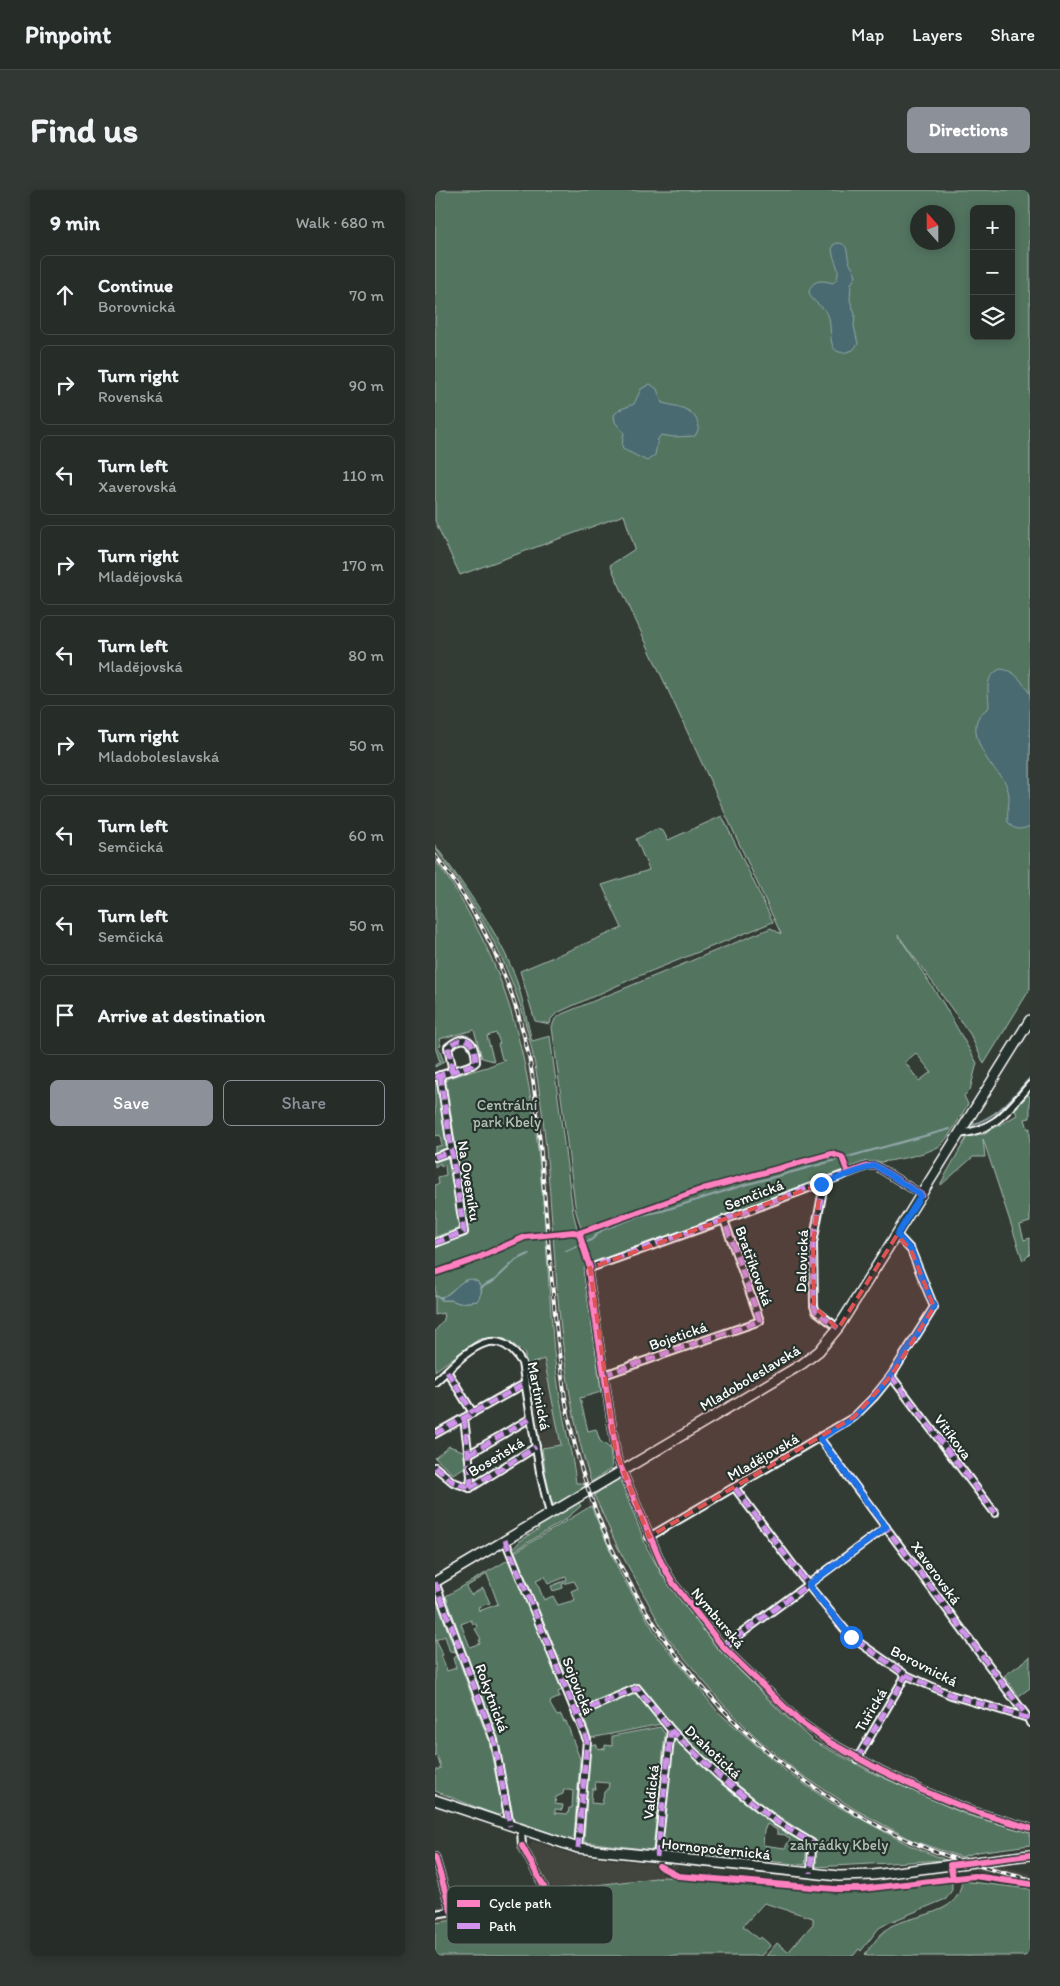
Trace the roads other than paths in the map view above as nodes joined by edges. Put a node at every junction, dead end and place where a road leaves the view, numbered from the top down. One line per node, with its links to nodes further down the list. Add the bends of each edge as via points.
1 (1030, 1020): 5 (main road, Mladoboleslavská)
2 (450, 1072): 2 (street, via 476,1062 476,1051 469,1041 457,1040 448,1047); 3 (street)
3 (438, 1076): 6 (street, Na Ovesníku)
4 (1030, 1085): 5 (street, via 1004,1116 991,1125)
5 (959, 1134): 9 (main road, Mladoboleslavská)
6 (452, 1151): 7 (street); 12 (street, Na Ovesníku, via 464,1232)
7 (435, 1157)
8 (821, 1184): 9 (street, Semčická, via 876,1166); 10 (street, Semčická); 15 (street, Dalovická, via 813,1243 815,1311)
9 (921, 1195): 11 (main road, Mladoboleslavská)
10 (724, 1220): 13 (street, Semčická); 14 (street, Bratříkovská)
11 (897, 1235): 15 (main road, Mladoboleslavská); 18 (street, Mladějovská, via 911,1250 934,1307)
12 (435, 1243)
13 (590, 1268): 17 (street, Nymburská)
14 (760, 1321): 17 (street, Bojetická)
15 (838, 1328): 29 (main road, Mladoboleslavská, via 819,1351 802,1364)
16 (447, 1371): 19 (street, Martinická); 20 (street, Martinická, via 486,1342 497,1341 507,1344 518,1355 523,1363); 21 (street)
17 (604, 1375): 29 (street, Nymburská, via 615,1452)
18 (891, 1376): 25 (street, Mladějovská, via 853,1417); 32 (street, Vitíkova)
19 (435, 1382)
20 (526, 1383): 21 (street); 23 (street, Martinická)
21 (473, 1413): 22 (street)
22 (464, 1418): 24 (street); 27 (street)
23 (531, 1418): 26 (street, Martinická); 27 (street)
24 (435, 1434)
25 (820, 1439): 31 (street, Mladějovská); 34 (street, Xaverovská)
26 (536, 1447): 30 (street, Boseňská); 33 (street, Martinická)
27 (469, 1454): 30 (street)
28 (437, 1471): 30 (street)
29 (623, 1471): 33 (main road, Mladoboleslavská); 35 (street, Nymburská)
30 (470, 1488)
31 (735, 1488): 35 (street, Mladějovská); 38 (street, Borovnická)
32 (995, 1513)
33 (551, 1514): 36 (main road, Mladoboleslavská)
34 (886, 1527): 38 (street); 42 (street, Xaverovská)
35 (649, 1537): 39 (street, Nymburská, via 673,1583)
36 (505, 1540): 37 (main road, Mladoboleslavská); 41 (street, Sojovická)
37 (435, 1582): 46 (street, Rokytnická, via 494,1740)
38 (808, 1585): 39 (street); 40 (street, Borovnická, via 851,1637)
39 (723, 1647): 44 (street, Nymburská, via 799,1721)
40 (906, 1675): 42 (street, Borovnická, via 951,1695); 44 (street, Tuřická)
41 (576, 1714): 43 (street, Drahotická, via 637,1688); 49 (street, Sojovická, via 587,1740)
42 (1029, 1721)
43 (671, 1730): 52 (street, Valdická); 53 (street, Drahotická, via 747,1800 812,1843)
44 (857, 1759): 47 (street, Nymburská, via 965,1808)
45 (435, 1800): 46 (main road, Hornopočernická)
46 (510, 1826): 48 (main road, Hornopočernická)
47 (1030, 1828)
48 (521, 1830): 49 (main road, Hornopočernická); 54 (street, via 522,1846)
49 (578, 1848): 52 (main road, Hornopočernická)
50 (1030, 1855): 53 (main road, Hornopočernická, via 861,1876)
51 (435, 1856): 55 (street)
52 (657, 1857): 53 (main road, Hornopočernická)
53 (811, 1873)
54 (542, 1886)
55 (447, 1897)

